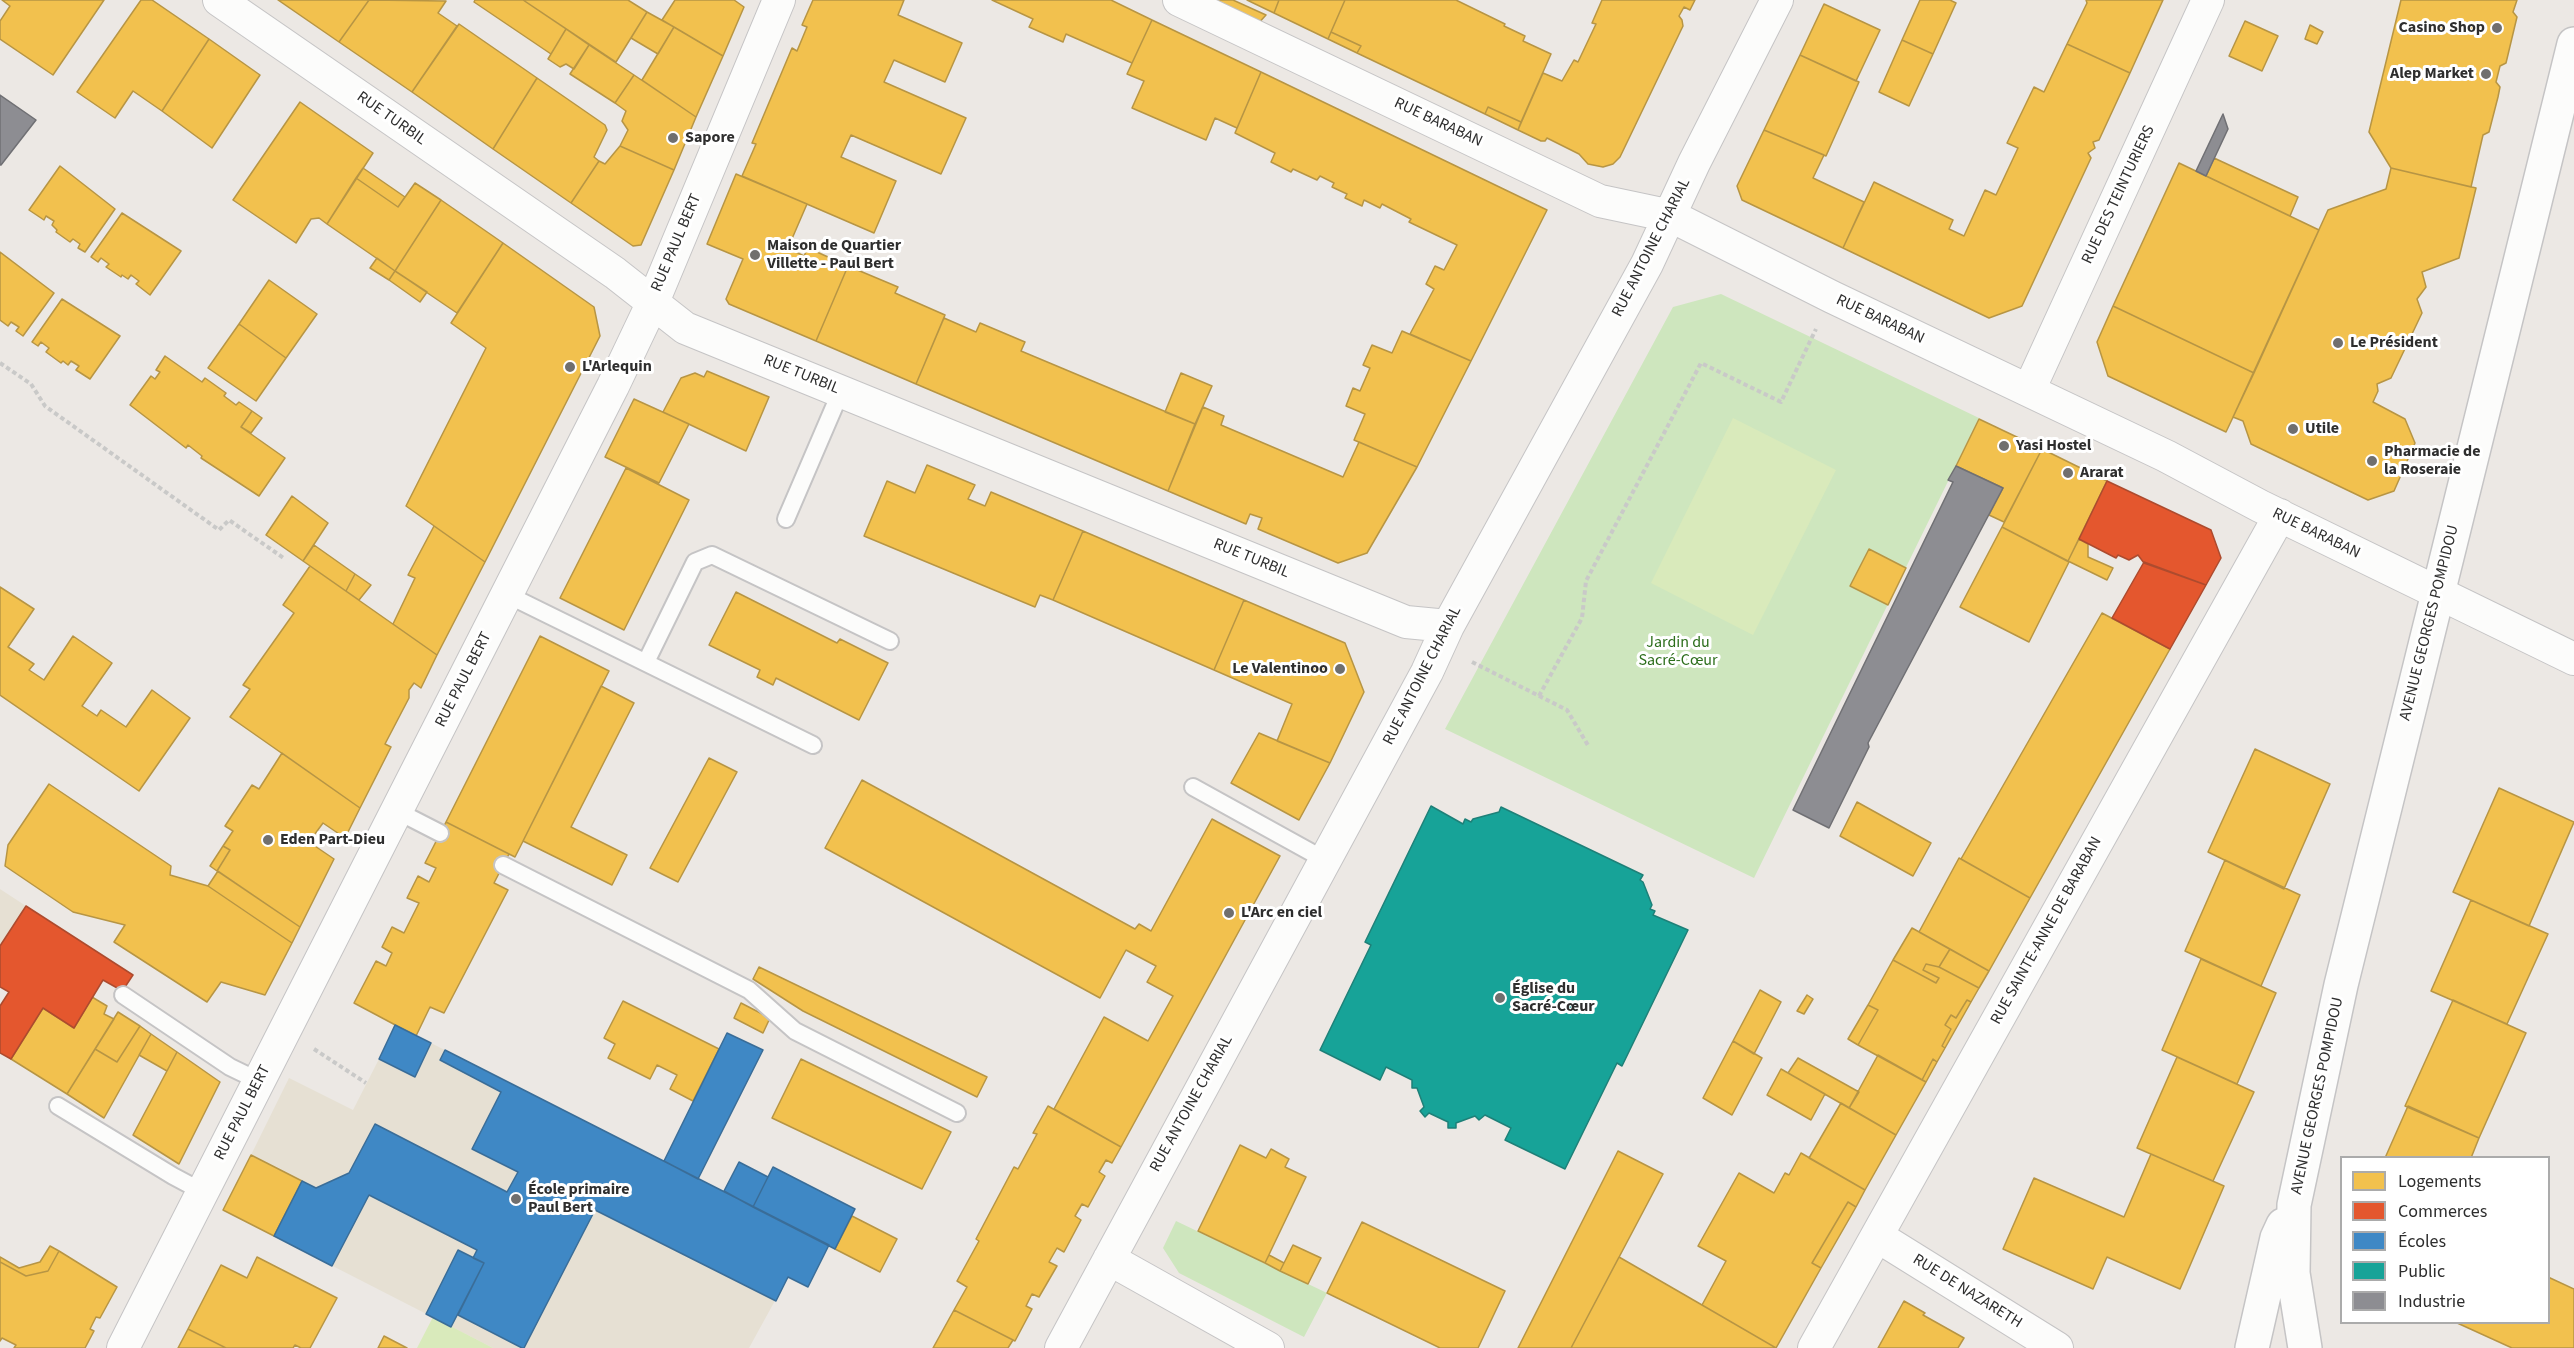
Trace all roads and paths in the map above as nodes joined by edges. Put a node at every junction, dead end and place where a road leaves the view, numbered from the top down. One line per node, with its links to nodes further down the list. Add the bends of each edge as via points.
1 (219, 0): 9 (street, RUE TURBIL)
2 (779, 0): 9 (street, RUE PAUL BERT)
3 (1179, 0): 7 (street, RUE BARABAN, via 1600,201)
4 (1777, 0): 7 (street, RUE ANTOINE CHARIAL)
5 (2208, 0): 11 (street, RUE DES TEINTURIERS)
6 (2574, 44): 16 (street, AVENUE GEORGES POMPIDOU)
7 (1671, 216): 8 (street, RUE BARABAN); 18 (street, RUE ANTOINE CHARIAL)
8 (1832, 297): 11 (street, RUE BARABAN); 23 (path, via 1781,402 1701,363 1586,581 1581,618)
9 (653, 302): 12 (street, RUE TURBIL, via 686,328); 17 (street, RUE PAUL BERT)
10 (0, 363): 15 (path, via 31,384 45,406 219,530 229,520)
11 (2029, 390): 13 (street, RUE BARABAN)
12 (841, 391): 14 (lane); 18 (street, RUE TURBIL, via 1406,622)
13 (2280, 515): 16 (street, RUE BARABAN); 39 (street, RUE SAINTE-ANNE DE BARABAN)
14 (786, 519)
15 (285, 559)
16 (2437, 592): 20 (street, RUE BARABAN); 38 (street, AVENUE GEORGES POMPIDOU, via 2341,985)
17 (508, 594): 22 (lane); 27 (street, RUE PAUL BERT)
18 (1448, 626): 29 (street, RUE ANTOINE CHARIAL)
19 (890, 641): 22 (lane, via 712,555 695,561)
20 (2574, 659)
21 (1468, 660): 23 (path)
22 (646, 662): 24 (lane)
23 (1539, 696): 25 (path, via 1566,710)
24 (813, 745)
25 (1589, 747)
26 (1193, 787): 29 (lane)
27 (397, 811): 28 (lane); 33 (street, RUE PAUL BERT)
28 (440, 833)
29 (1325, 860): 40 (street, RUE ANTOINE CHARIAL)
30 (503, 865): 36 (lane, via 749,990 795,1031)
31 (123, 995): 33 (lane, via 230,1067)
32 (312, 1048): 34 (path)
33 (260, 1081): 37 (street, RUE PAUL BERT)
34 (366, 1083)
35 (58, 1106): 37 (lane)
36 (957, 1113)
37 (203, 1192): 41 (street, RUE PAUL BERT)
38 (2294, 1205): 46 (street, via 2277,1238); 47 (street, via 2293,1273)
39 (1877, 1236): 44 (street, RUE SAINTE-ANNE DE BARABAN); 45 (street, RUE DE NAZARETH)
40 (1109, 1259): 42 (street, RUE ANTOINE CHARIAL); 43 (street)
41 (123, 1348)
42 (1061, 1348)
43 (1268, 1348)
44 (1814, 1348)
45 (2057, 1348)
46 (2252, 1348)
47 (2306, 1348)

